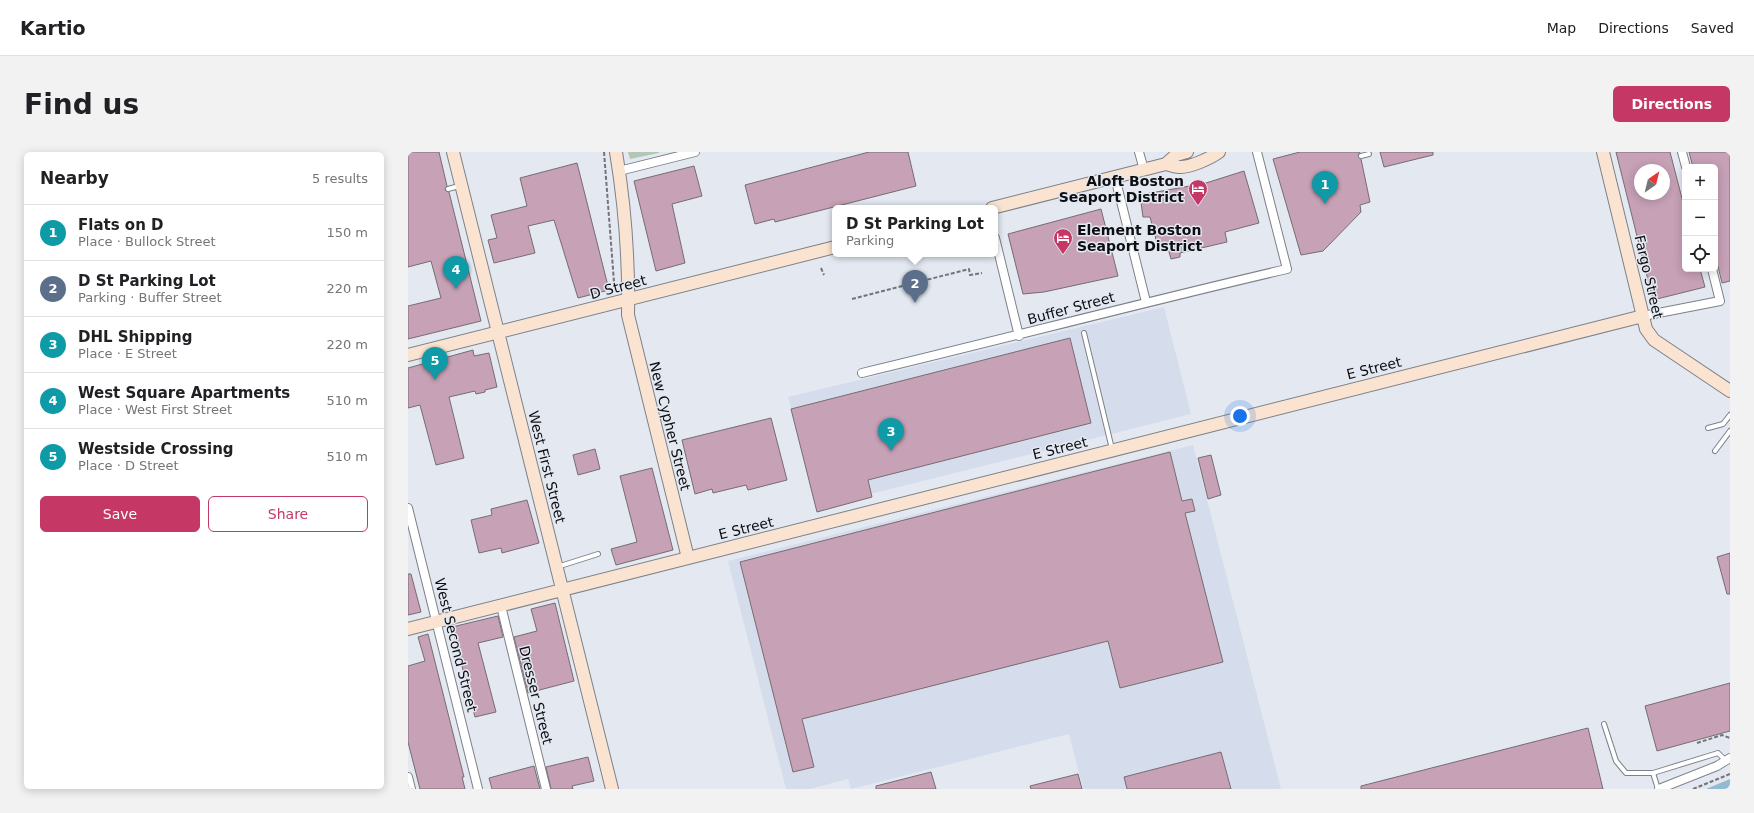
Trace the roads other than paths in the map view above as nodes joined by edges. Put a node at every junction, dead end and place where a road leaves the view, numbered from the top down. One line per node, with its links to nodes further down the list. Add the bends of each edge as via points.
1 (453, 152): 17 (street, West First Street)
2 (616, 152): 15 (street, New Cypher Street)
3 (695, 152): 15 (street)
4 (1140, 152): 14 (street)
5 (1187, 152): 12 (street, via 1176,155)
6 (1219, 152): 12 (street, via 1212,158 1185,166)
7 (1257, 152): 24 (street, Buffer Street, via 1287,269)
8 (1603, 152): 25 (street, Fargo Street)
9 (1682, 152): 13 (street)
10 (1369, 154): 11 (lane)
11 (1361, 156)
12 (1166, 164): 14 (street)
13 (1685, 164)
14 (1144, 170): 16 (street)
15 (619, 171): 23 (street, New Cypher Street, via 627,243)
16 (1115, 177): 19 (street); 24 (street)
17 (462, 186): 18 (lane); 26 (street, West First Street)
18 (448, 189)
19 (998, 206)
20 (832, 249): 23 (street, D Street)
21 (998, 250): 28 (street)
22 (1713, 272): 25 (street, E Street, via 1720,301)
23 (628, 299): 26 (street, D Street); 39 (street, New Cypher Street, via 628,315)
24 (1146, 302): 28 (street, Buffer Street)
25 (1643, 316): 31 (street, Fargo Street, via 1646,329 1654,340); 35 (street, E Street)
26 (499, 333): 29 (street, D Street); 40 (street, West First Street)
27 (1084, 333): 35 (lane)
28 (1019, 336): 30 (street, Buffer Street)
29 (408, 355)
30 (862, 373)
31 (1730, 391)
32 (1730, 415): 33 (lane, via 1723,424)
33 (1708, 428)
34 (1730, 431): 36 (lane)
35 (1112, 450): 39 (street, E Street)
36 (1716, 451)
37 (408, 508): 43 (street, West Second Street)
38 (598, 554): 40 (lane)
39 (688, 558): 41 (street, E Street)
40 (557, 567): 41 (street, West First Street)
41 (563, 590): 42 (street, E Street); 52 (street, West First Street)
42 (501, 606): 43 (street, E Street); 51 (street, Dresser Street)
43 (437, 621): 44 (street, E Street); 50 (street, West Second Street)
44 (408, 629)
45 (1604, 724): 47 (lane, via 1616,761 1626,773)
46 (1728, 759): 47 (lane, via 1718,753); 53 (street)
47 (1653, 773): 53 (lane)
48 (408, 777): 49 (street)
49 (411, 789)
50 (478, 789)
51 (546, 789)
52 (612, 789)
53 (1659, 789)

